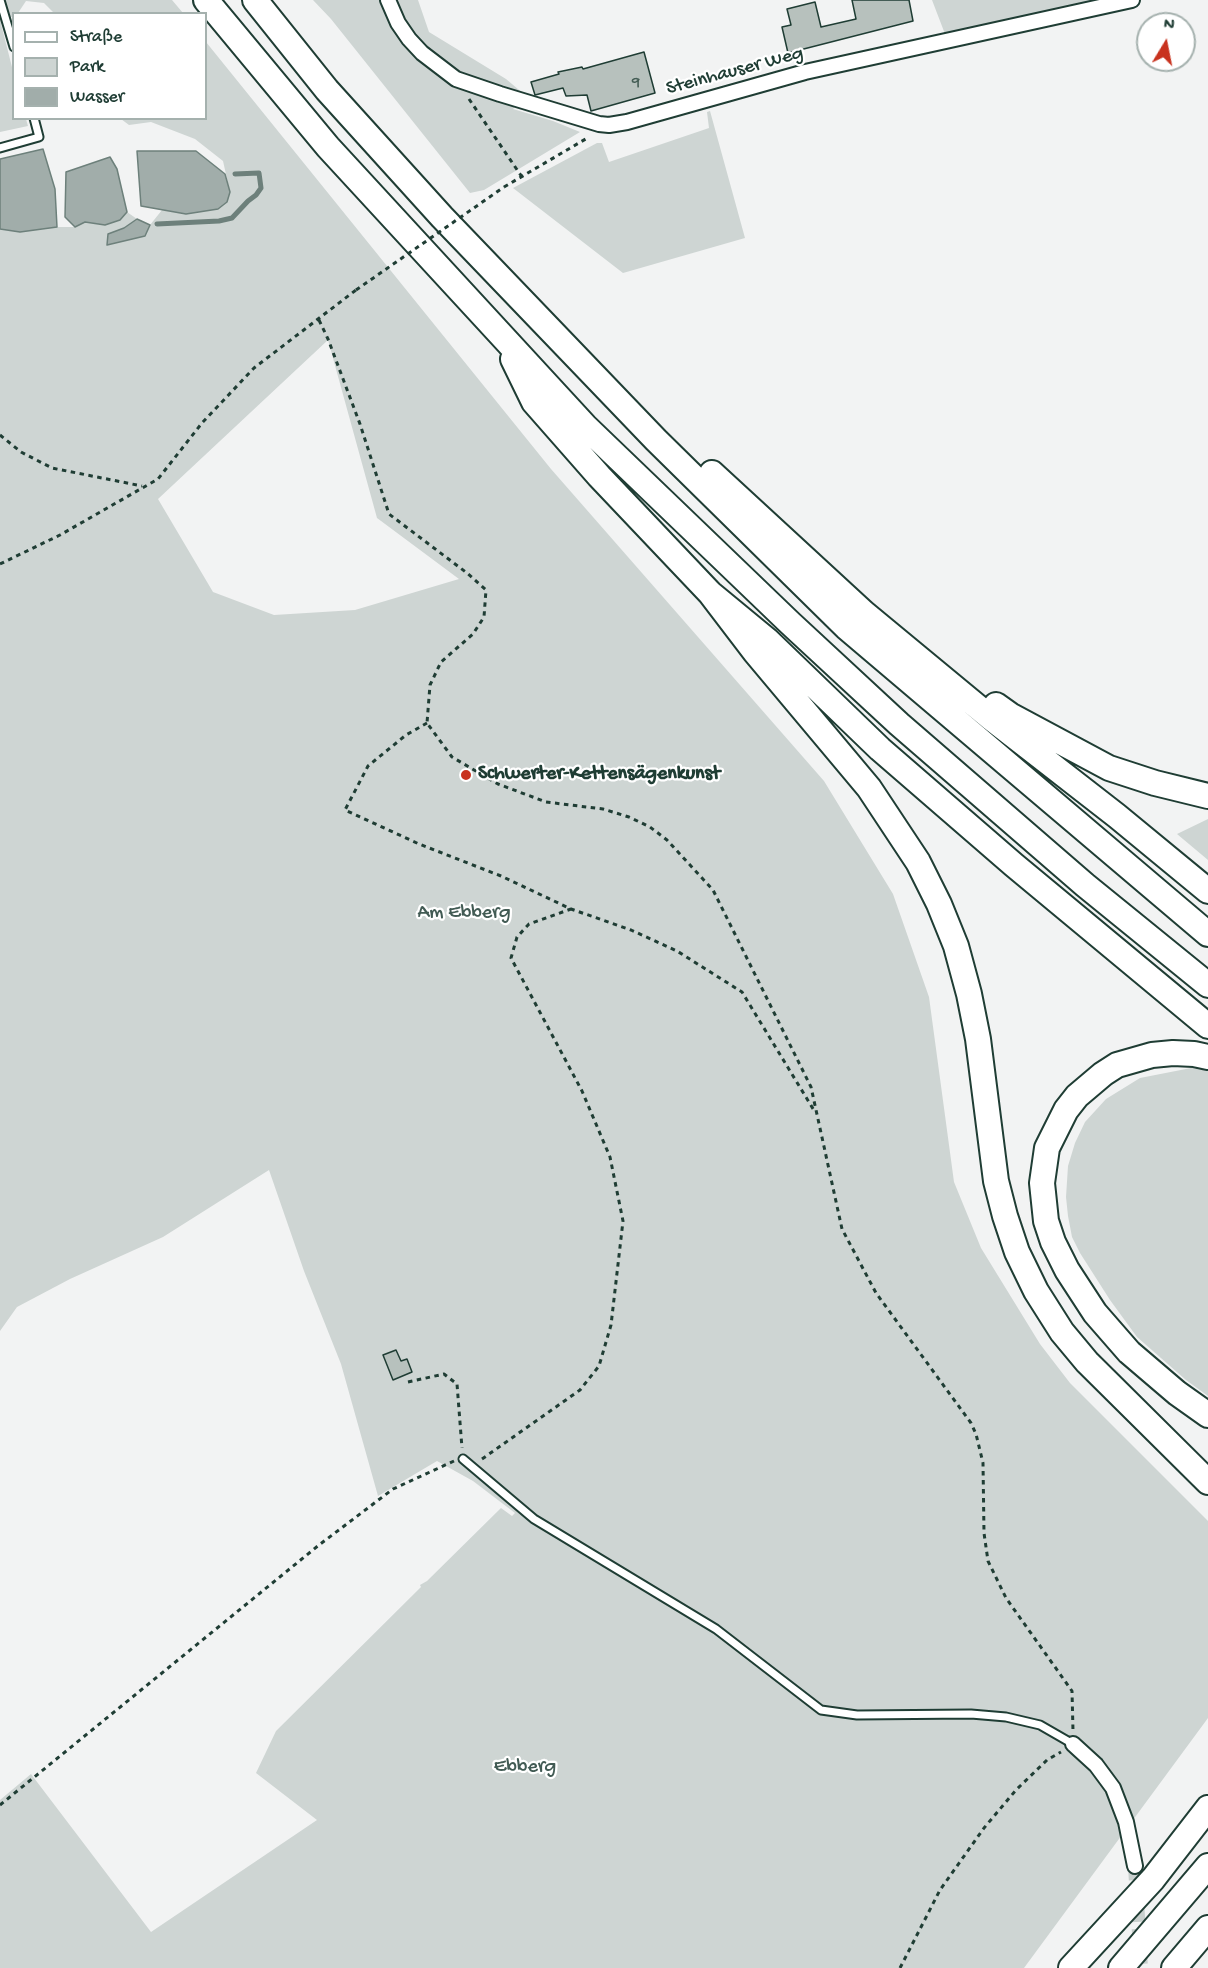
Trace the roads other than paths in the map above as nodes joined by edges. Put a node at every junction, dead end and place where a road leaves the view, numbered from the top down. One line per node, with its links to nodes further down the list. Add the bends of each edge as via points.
1 (0, 0): 7 (lane)
2 (206, 0): 10 (highway, via 328,147)
3 (255, 0): 15 (highway, via 327,90 442,218 656,440 813,595 855,635)
4 (266, 0): 12 (highway, via 443,197 672,437)
5 (388, 0): 6 (street, Steinhauser Weg, via 409,39 456,79 609,125 795,75)
6 (1132, 0)
7 (12, 40)
8 (35, 120): 9 (lane, via 39,137)
9 (0, 148)
10 (501, 335): 11 (highway, via 534,402); 16 (highway, via 585,426 898,723 1085,885)
11 (711, 593): 17 (highway, via 768,640 880,749); 21 (highway, via 869,788 918,862 939,904 969,994 996,1181 1017,1252 1036,1292 1087,1362)
12 (864, 613): 13 (highway, via 1010,715 1109,768); 14 (highway)
13 (1208, 796)
14 (1208, 891)
15 (1208, 934)
16 (1208, 985)
17 (1208, 1026)
18 (1208, 1057): 19 (highway, via 1152,1055 1117,1065 1103,1074 1066,1110 1047,1148 1042,1183 1046,1221 1053,1242 1095,1313 1129,1352)
19 (1208, 1415)
20 (463, 1460): 22 (lane, via 534,1519 716,1629 821,1710 857,1715 1006,1717 1040,1725)
21 (1208, 1482)
22 (1073, 1744): 24 (street, via 1113,1788 1126,1822)
23 (1206, 1809): 27 (highway, via 1152,1879)
24 (1135, 1866)
25 (1208, 1866): 28 (highway)
26 (1208, 1928): 29 (highway)
27 (1071, 1968)
28 (1121, 1968)
29 (1174, 1968)

